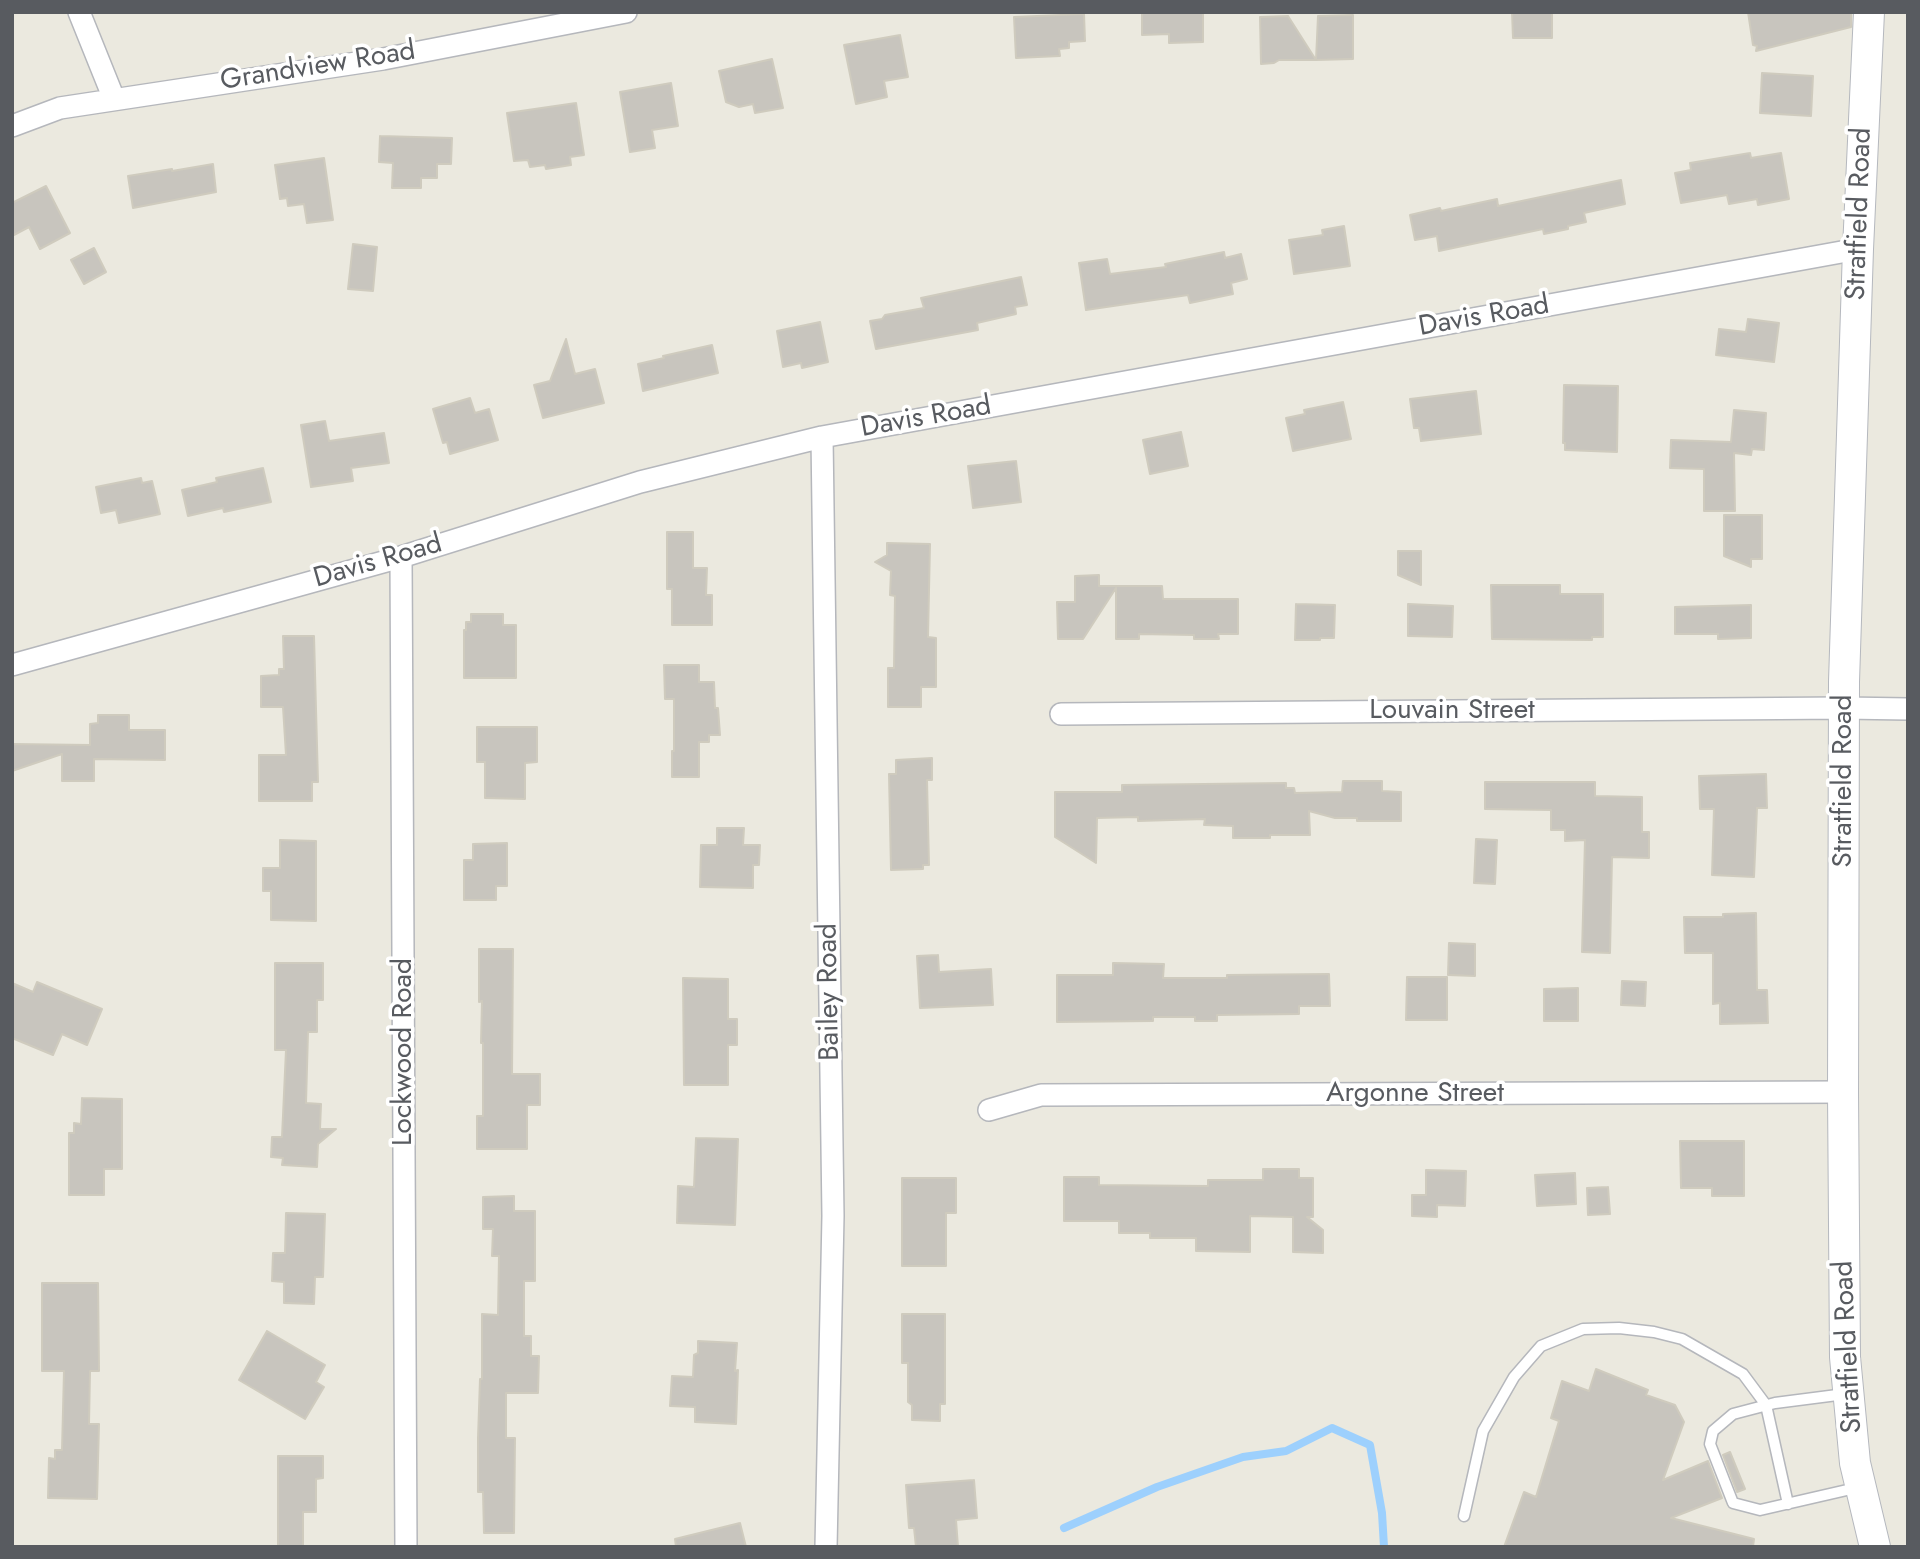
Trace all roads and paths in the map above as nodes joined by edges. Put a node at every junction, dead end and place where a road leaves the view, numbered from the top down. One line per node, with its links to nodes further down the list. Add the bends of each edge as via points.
1 (79, 12): 4 (street)
2 (626, 12): 4 (street, Grandview Road, via 383,59)
3 (1869, 12): 6 (main road, Stratfield Road)
4 (114, 99): 5 (street, Grandview Road, via 60,108)
5 (12, 126)
6 (1858, 248): 7 (street, Davis Road); 10 (main road, Stratfield Road)
7 (822, 437): 8 (street, Davis Road, via 640,482); 21 (street, Bailey Road, via 833,1216)
8 (401, 557): 9 (street, Davis Road); 20 (street, Lockwood Road)
9 (12, 665)
10 (1844, 708): 11 (street, Louvain Street); 12 (street, Louvain Street); 13 (main road, Stratfield Road)
11 (1908, 709)
12 (1061, 714)
13 (1843, 1092): 14 (street, Argonne Street, via 1041,1095); 15 (main road, Stratfield Road)
14 (989, 1110)
15 (1848, 1393): 16 (lane); 17 (main road, Stratfield Road)
16 (1766, 1405): 18 (lane); 18 (lane, via 1733,1414 1713,1431 1710,1444 1733,1503 1760,1510); 19 (lane, via 1743,1374 1682,1339 1619,1328 1583,1329 1541,1346 1514,1377 1483,1431)
17 (1860, 1487): 18 (lane); 22 (main road, Stratfield Road)
18 (1788, 1504)
19 (1464, 1516)
20 (406, 1547)
21 (826, 1547)
22 (1875, 1547)

